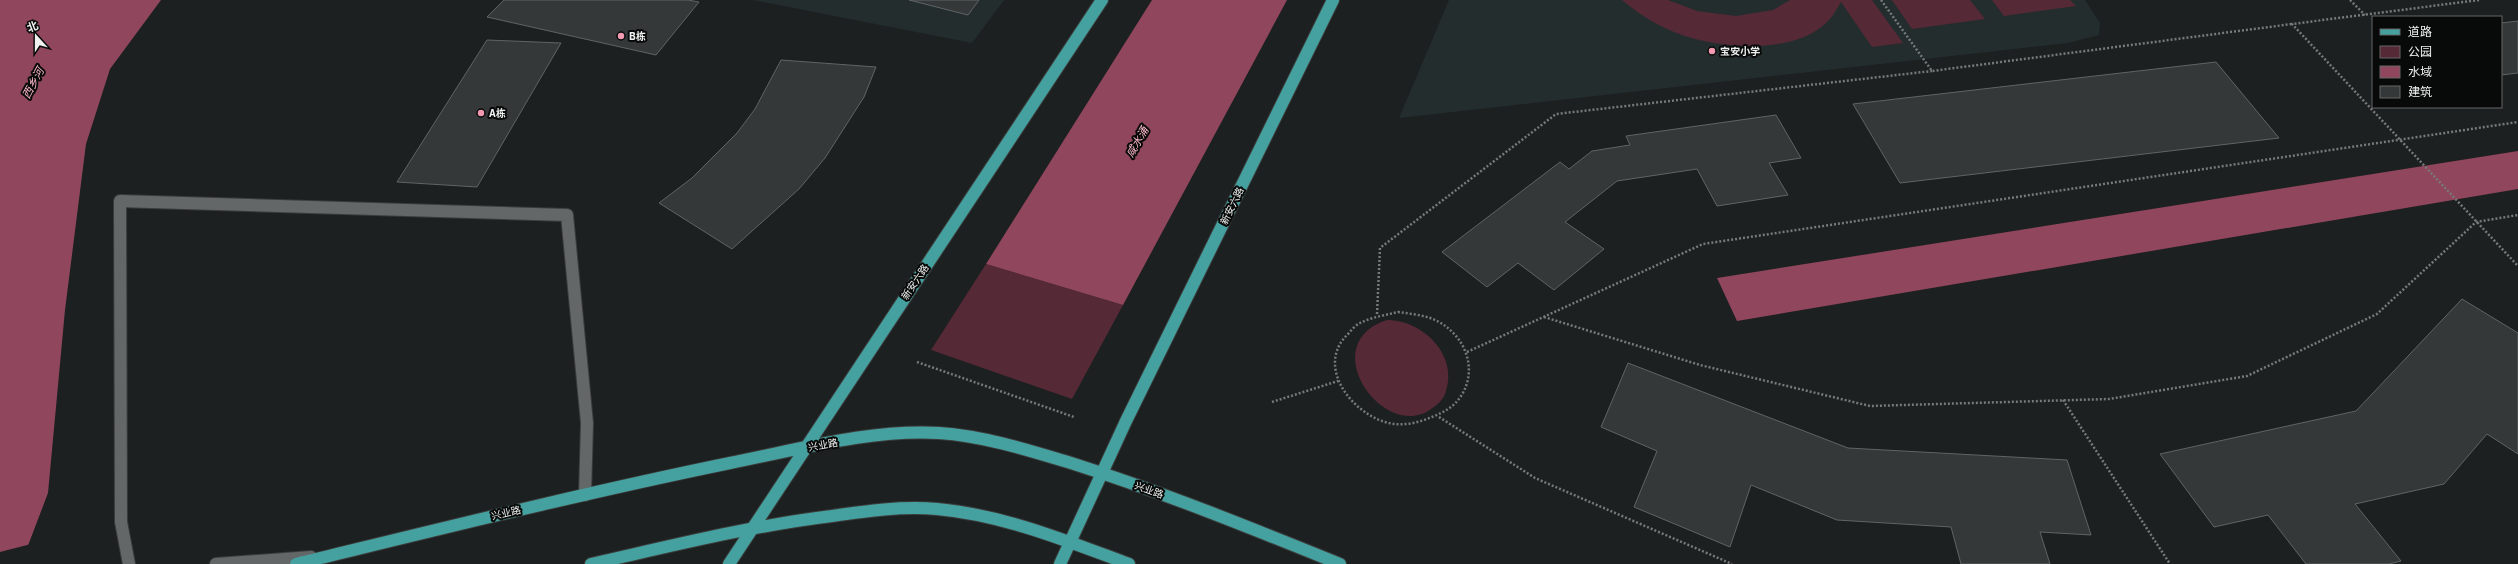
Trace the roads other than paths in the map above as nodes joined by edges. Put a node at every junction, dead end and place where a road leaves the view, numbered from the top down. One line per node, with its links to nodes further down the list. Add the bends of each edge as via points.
1 (1102, 0): 3 (main road, 新安六路)
2 (1333, 0): 4 (main road, 新安六路)
3 (805, 448): 4 (main road, 兴业路, via 879,435 939,433 1009,444); 5 (main road, 兴业路); 6 (main road, 新安六路)
4 (1102, 473): 7 (main road, 新安六路); 16 (main road, 兴业路, via 1200,508)
5 (585, 495): 8 (main road, 兴业路); 9 (street, via 587,423 566,215 120,202 121,522)
6 (753, 528): 7 (main road, via 886,510 938,509 985,517); 12 (main road); 13 (main road, 新安六路)
7 (1071, 541): 14 (main road, 新安六路); 15 (main road)
8 (324, 556): 10 (street); 11 (main road, 兴业路)
9 (129, 564)
10 (216, 564)
11 (296, 564)
12 (591, 564)
13 (729, 564)
14 (1060, 564)
15 (1129, 564)
16 (1340, 564)

